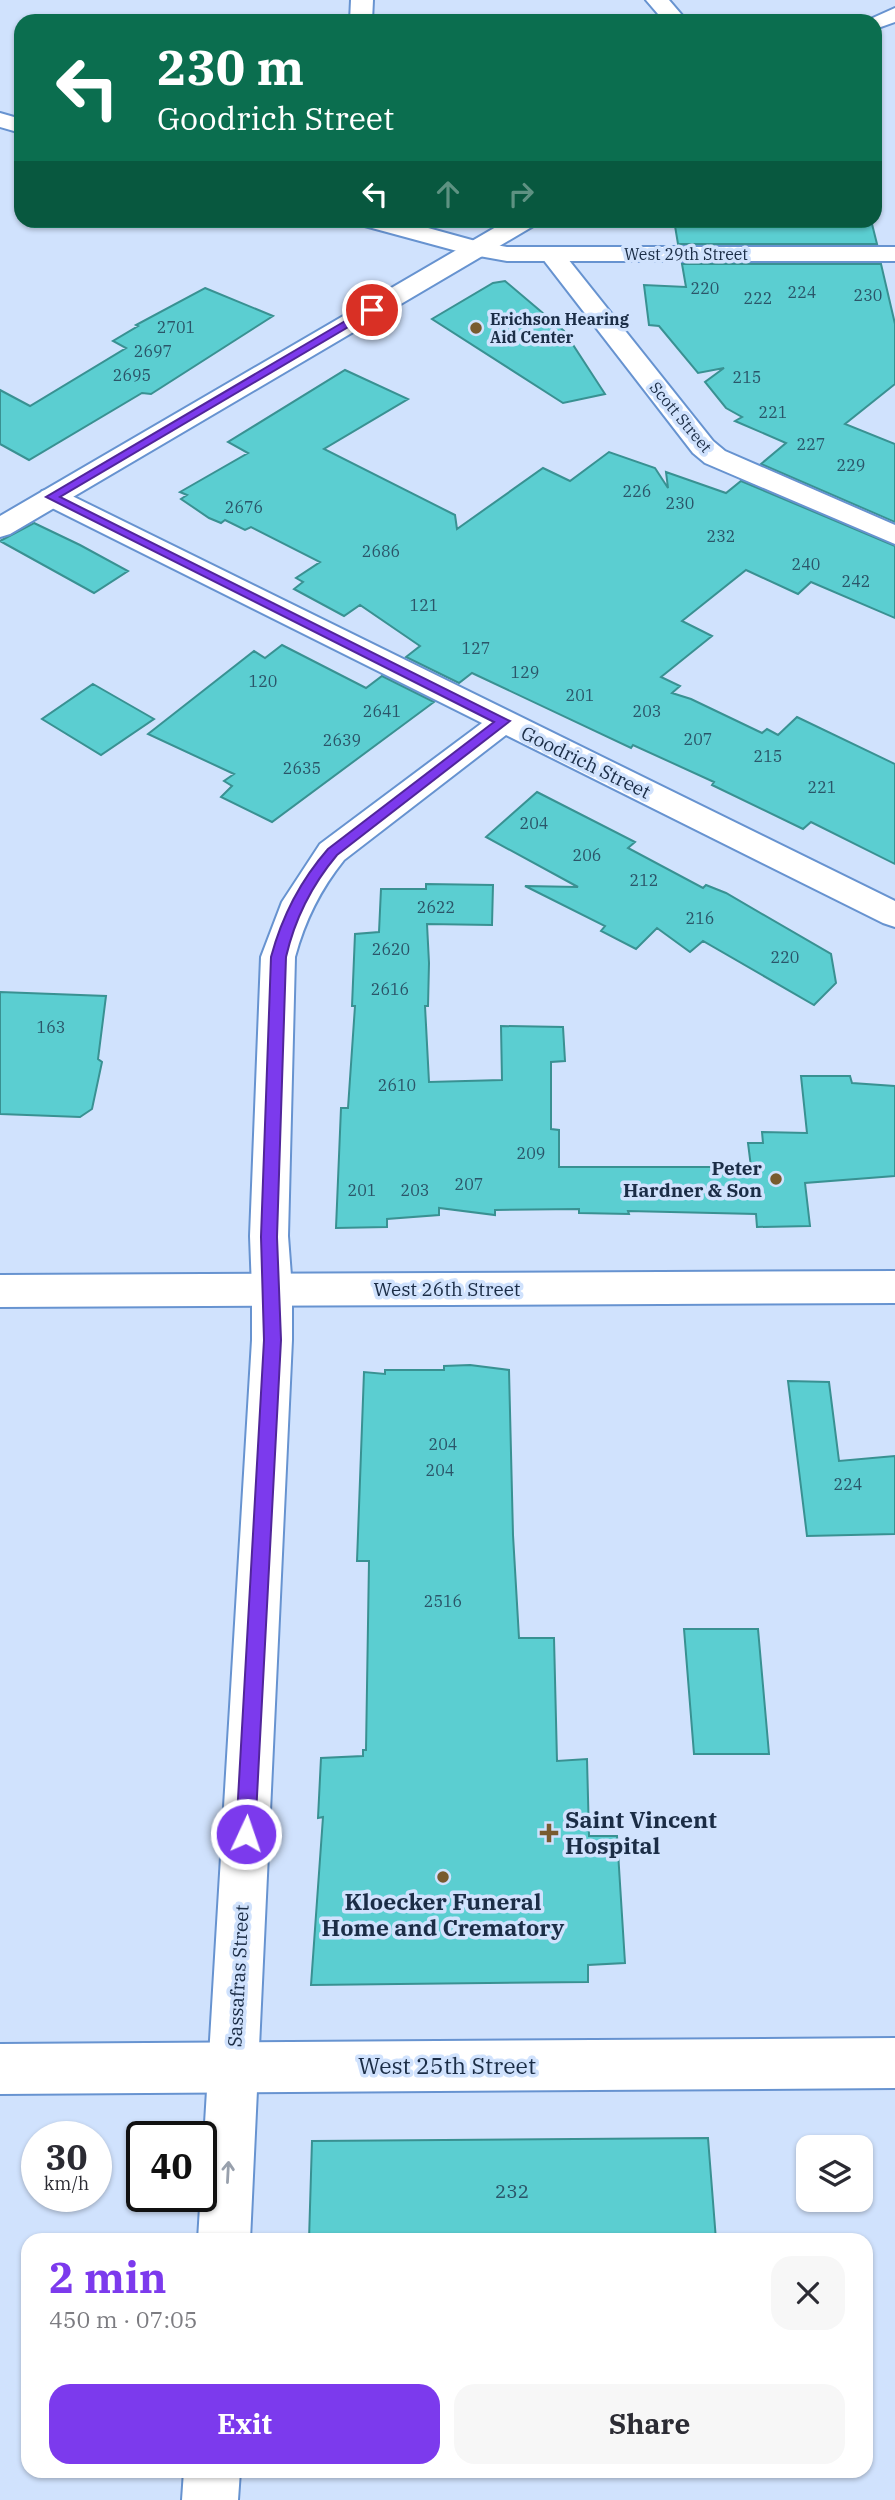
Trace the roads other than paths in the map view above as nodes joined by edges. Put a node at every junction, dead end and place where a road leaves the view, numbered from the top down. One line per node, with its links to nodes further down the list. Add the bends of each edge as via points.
1 (657, 0): 2 (street)
2 (670, 14)
3 (400, 228): 5 (street, West 29th Street)
4 (512, 228): 5 (street)
5 (477, 249): 6 (street, West 29th Street); 9 (street)
6 (551, 254): 7 (street, West 29th Street); 11 (street, Scott Street, via 715,457)
7 (883, 254): 8 (street, West 29th Street)
8 (895, 262)
9 (52, 497): 10 (street); 12 (street, Goodrich Street)
10 (0, 528)
11 (895, 535)
12 (503, 721): 13 (street, Goodrich Street); 15 (street, Sassafras Street, via 332,852 314,874 286,928 278,957 269,1237)
13 (895, 915)
14 (895, 1287): 15 (street, West 26th Street)
15 (272, 1289): 16 (street, West 26th Street); 18 (street, Sassafras Street)
16 (0, 1290)
17 (895, 2063): 18 (street, West 25th Street)
18 (233, 2067): 19 (street, West 25th Street); 20 (street, Sassafras Street, one-way to 18)
19 (0, 2069)
20 (224, 2233)
21 (212, 2478): 22 (street)
22 (210, 2500)

